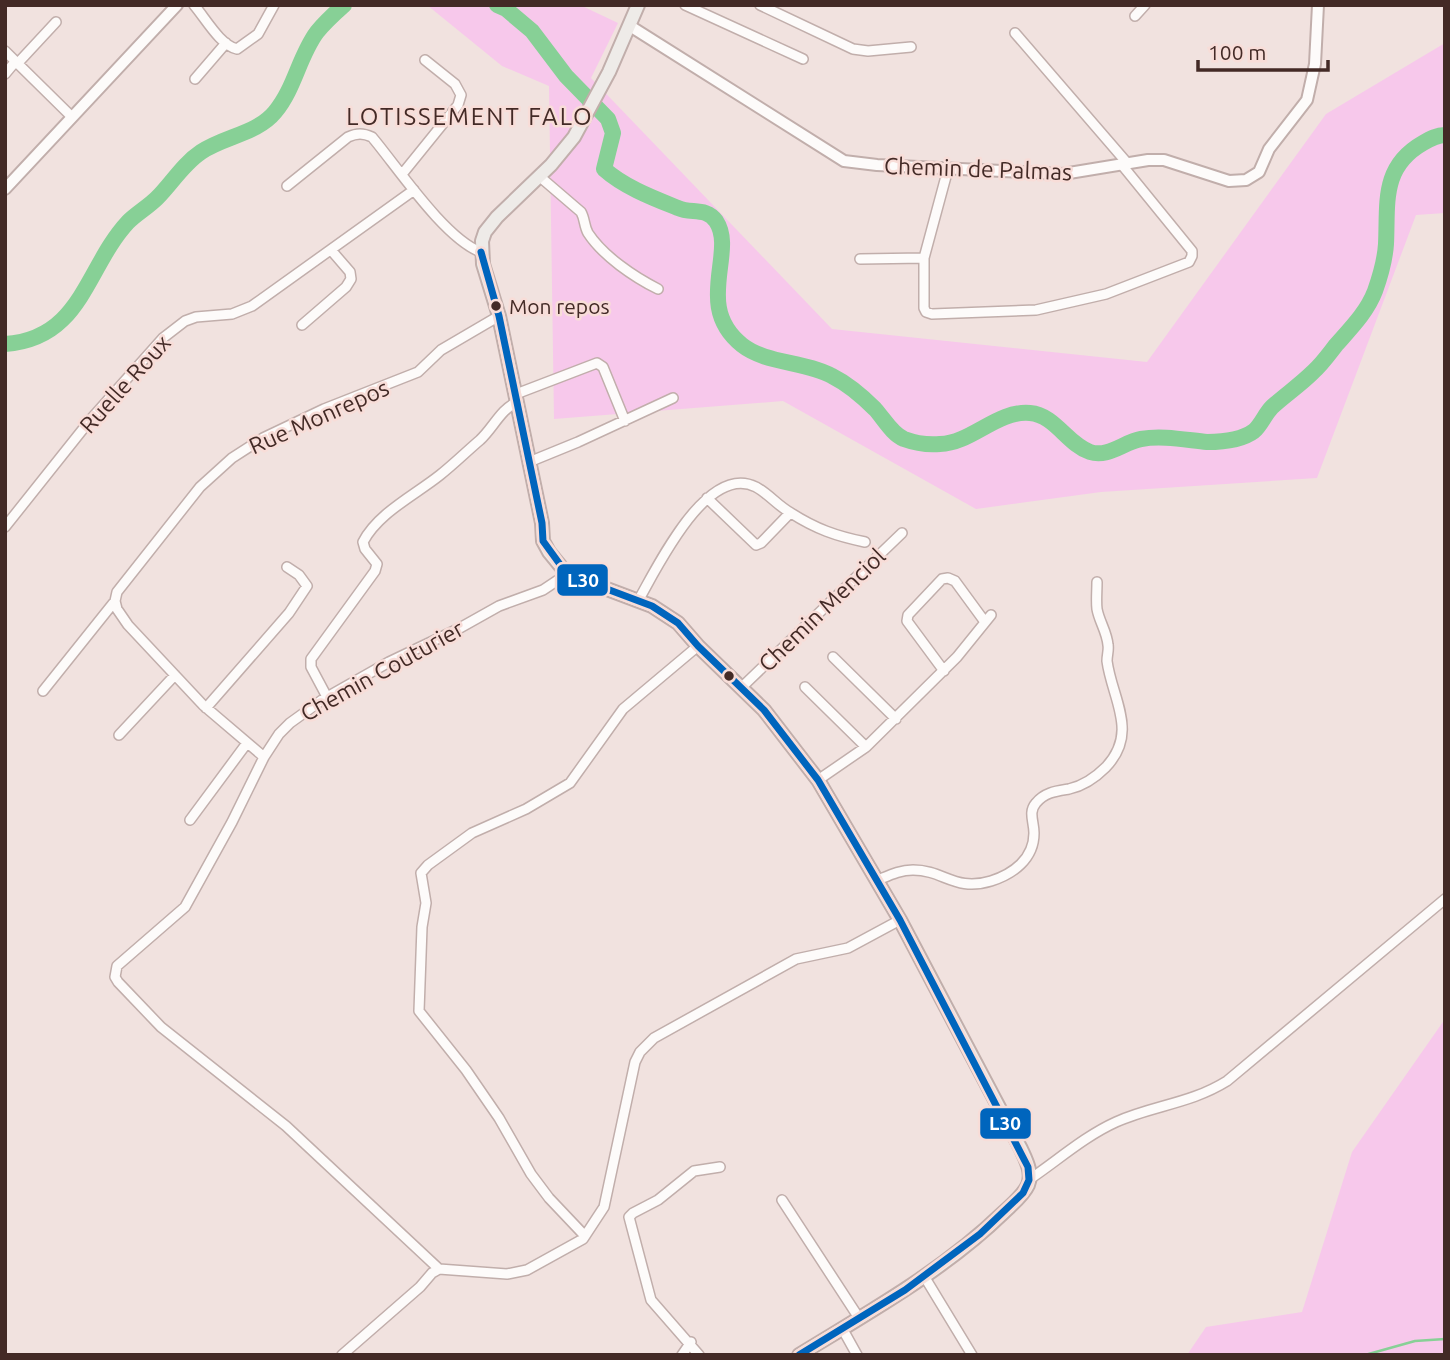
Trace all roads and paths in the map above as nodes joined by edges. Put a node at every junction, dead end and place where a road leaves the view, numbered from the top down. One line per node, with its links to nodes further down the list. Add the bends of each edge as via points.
1 (177, 5): 21 (street)
2 (194, 5): 13 (street)
3 (274, 5): 13 (street, via 258,34 237,49)
4 (638, 5): 11 (main road)
5 (685, 5): 16 (street)
6 (760, 5): 14 (street, via 853,49)
7 (1145, 5): 9 (street)
8 (1318, 5): 22 (street, Chemin de Palmas, via 1315,64 1307,100 1254,177 1229,181 1164,160)
9 (1135, 16)
10 (56, 22): 18 (street)
11 (630, 26): 23 (street, Chemin de Palmas, via 844,161); 25 (main road, via 580,124 564,150)
12 (1015, 33): 22 (street)
13 (226, 43): 20 (street)
14 (911, 47)
15 (5, 51): 18 (street)
16 (803, 59)
17 (425, 60): 24 (street, via 455,84 461,95 458,105)
18 (16, 63): 19 (street); 21 (street)
19 (5, 74)
20 (195, 79)
21 (72, 117): 27 (street)
22 (1125, 165): 23 (street, Chemin de Palmas, via 1063,174); 31 (street, via 1192,251 1189,262 1106,295 1036,310 932,314 924,307)
23 (948, 169): 31 (street)
24 (403, 173): 26 (street, via 372,137 360,133 348,137); 28 (street)
25 (539, 176): 30 (main road, via 485,232); 33 (street, via 581,212 588,233 615,261 631,276)
26 (287, 186)
27 (5, 189)
28 (414, 190): 29 (street, Ruelle Roux); 30 (street, via 457,239)
29 (331, 250): 35 (street, via 351,279); 42 (street, Ruelle Roux, via 252,306 232,314 196,317 163,338)
30 (481, 252): 34 (main road)
31 (924, 258): 32 (street)
32 (860, 259)
33 (658, 289)
34 (499, 316): 36 (main road); 48 (street, Rue Monrepos, via 441,350 418,372 324,409 232,458 200,486 117,592)
35 (302, 325)
36 (517, 398): 38 (street, via 597,363 603,367); 39 (main road); 57 (street, via 493,428 366,536 363,542 377,564 375,571 311,659)
37 (673, 398): 38 (street)
38 (625, 421): 39 (street)
39 (529, 461): 46 (main road, via 543,541)
40 (707, 498): 41 (street, Chemin Menciol, via 724,487 749,485); 41 (street, via 756,545); 49 (street, Chemin Menciol, via 677,536)
41 (790, 513): 44 (street, Chemin Menciol, via 833,536)
42 (5, 527)
43 (902, 533): 54 (street, Chemin Menciol)
44 (865, 542)
45 (287, 567): 58 (street, via 307,586 302,595)
46 (567, 574): 49 (main road); 57 (street, Chemin Couturier, via 553,586 499,606)
47 (1097, 582): 66 (street, via 1097,608 1121,708 1116,753 1083,784 1048,793 1037,801 1031,812 1034,831 1029,855 1002,877 959,884 914,869)
48 (115, 601): 53 (street, via 122,618); 56 (street, Rue Monrepos)
49 (638, 601): 50 (main road, via 664,612)
50 (698, 646): 54 (main road); 72 (street, via 624,709 570,783 472,833 421,873 426,903 419,1011 466,1070 544,1192)
51 (833, 657): 59 (street)
52 (944, 670): 52 (street, via 907,621 942,579 948,578 988,618); 59 (street)
53 (175, 675): 58 (street); 60 (street)
54 (742, 687): 64 (main road)
55 (805, 687): 62 (street)
56 (43, 691)
57 (327, 697): 63 (street, Chemin Couturier, via 290,723)
58 (206, 708): 61 (street)
59 (896, 719): 62 (street)
60 (119, 735)
61 (247, 743): 63 (street); 65 (street)
62 (866, 747): 64 (street)
63 (264, 757): 73 (street, Chemin Couturier, via 186,908 117,967 115,977 161,1027 286,1126)
64 (818, 780): 66 (main road)
65 (190, 820)
66 (878, 880): 68 (main road)
67 (1445, 899): 70 (street, via 1227,1081 1191,1100 1115,1123)
68 (900, 920): 70 (main road, via 1021,1149); 72 (street, via 848,948 796,959 645,1045 632,1073 604,1208)
69 (720, 1167): 77 (street, via 694,1171 629,1217 651,1300)
70 (1030, 1179): 74 (main road, via 1024,1192 980,1235)
71 (782, 1200): 75 (street)
72 (585, 1236): 73 (street, via 527,1270 508,1274)
73 (439, 1269): 78 (street)
74 (924, 1276): 75 (main road); 83 (street)
75 (859, 1318): 76 (main road)
76 (842, 1328): 81 (main road); 82 (street)
77 (691, 1342): 79 (street); 80 (street)
78 (342, 1355)
79 (682, 1355)
80 (699, 1355)
81 (799, 1355)
82 (858, 1355)
83 (972, 1355)

